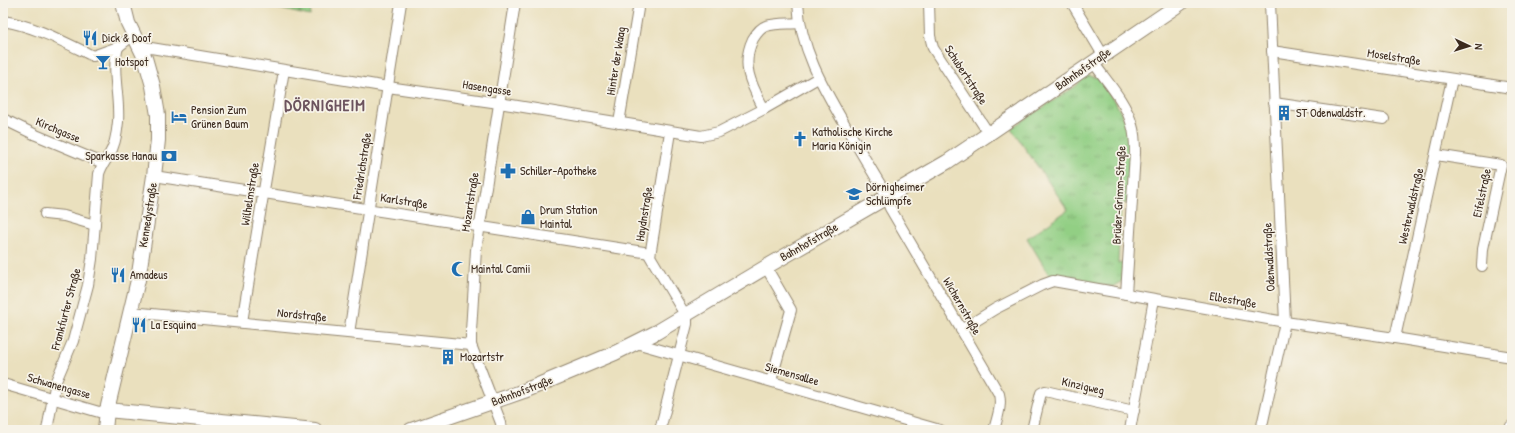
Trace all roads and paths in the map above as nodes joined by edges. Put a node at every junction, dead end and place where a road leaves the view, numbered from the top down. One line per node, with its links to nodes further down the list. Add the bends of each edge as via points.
1 (123, 3): 12 (street, Kennedystraße)
2 (402, 3): 19 (street, Friedrichstraße)
3 (515, 3): 21 (street, Mozartstraße)
4 (639, 3): 26 (street, Hinter der Waag)
5 (798, 3): 11 (street, Wichernstraße)
6 (929, 3): 28 (street, Schubertstraße, via 933,48)
7 (1072, 3): 15 (street, Brüder-Grimm-Straße)
8 (1181, 3): 15 (street, Bahnhofstraße)
9 (1270, 3): 14 (street, Odenwaldstraße)
10 (3, 21): 13 (street, via 31,28 93,56)
11 (800, 23): 17 (street, Wichernstraße); 23 (street, via 764,27 748,51 748,74)
12 (136, 40): 13 (street); 16 (street, Hasengasse); 31 (street, Kennedystraße, via 149,68 157,106 158,140)
13 (118, 47): 30 (street, Frankfurter Straße, via 115,65 117,132 112,150)
14 (1272, 51): 18 (street, Moselstraße); 22 (street, Odenwaldstraße)
15 (1098, 58): 28 (street, Bahnhofstraße); 41 (street, Brüder-Grimm-Straße, via 1125,107 1134,137)
16 (284, 70): 19 (street, Hasengasse); 32 (street, Wilhelmstraße)
17 (818, 78): 23 (street, Hasengasse); 33 (street, Wichernstraße)
18 (1452, 79): 20 (street, Moselstraße); 29 (street, Westerwaldstraße)
19 (388, 87): 21 (street, Hasengasse); 34 (street, Friedrichstraße)
20 (1512, 88)
21 (499, 103): 26 (street, Hasengasse); 37 (street, Mozartstraße)
22 (1274, 103): 25 (street); 46 (street, Odenwaldstraße)
23 (764, 109): 27 (street, Hasengasse, via 712,135)
24 (3, 119): 30 (street, Kirchgasse)
25 (1384, 119)
26 (619, 123): 27 (street, Hasengasse)
27 (670, 132): 38 (street, Haydnstraße)
28 (989, 134): 33 (street, Bahnhofstraße)
29 (1436, 155): 39 (street, Eifelstraße, via 1501,165 1483,249); 49 (street, Westerwaldstraße)
30 (103, 163): 36 (street, Frankfurter Straße, via 99,174)
31 (154, 176): 32 (street, Karlstraße); 43 (street, Kennedystraße)
32 (263, 192): 34 (street, Karlstraße); 45 (street, Wilhelmstraße)
33 (886, 198): 40 (street, Bahnhofstraße); 47 (street, Wichernstraße)
34 (369, 209): 37 (street, Karlstraße); 48 (street, Friedrichstraße)
35 (45, 214): 36 (street, via 64,216)
36 (95, 225): 56 (street, Frankfurter Straße, via 91,268 81,315)
37 (480, 226): 38 (street, Karlstraße); 51 (street, Mozartstraße, via 476,250)
38 (650, 253): 44 (street, Haydnstraße)
39 (1482, 266)
40 (766, 267): 44 (street, Bahnhofstraße); 54 (street, via 790,310)
41 (1126, 294): 42 (street, Elbestraße); 47 (street, Elbestraße, via 1047,282)
42 (1154, 299): 46 (street, Elbestraße); 59 (street)
43 (131, 312): 45 (street, Nordstraße); 58 (street, Kennedystraße)
44 (686, 315): 50 (street, Bahnhofstraße); 52 (street, via 687,324)
45 (242, 322): 48 (street, Nordstraße)
46 (1285, 322): 49 (street, Elbestraße); 70 (street, Odenwaldstraße)
47 (961, 330): 67 (street, Wichernstraße, via 999,394 1000,407)
48 (349, 333): 51 (street, Nordstraße)
49 (1395, 338): 53 (street, Elbestraße)
50 (636, 343): 52 (street, Siemensallee); 57 (street, Bahnhofstraße)
51 (471, 345): 57 (street, Mozartstraße)
52 (679, 355): 54 (street, Siemensallee); 65 (street)
53 (1512, 357)
54 (771, 381): 66 (street, Siemensallee)
55 (3, 384): 56 (street, Schwanengasse)
56 (52, 397): 58 (street, Schwanengasse, via 99,412); 60 (street, Frankfurter Straße)
57 (493, 402): 63 (street, Bahnhofstraße); 64 (street, Mozartstraße)
58 (107, 410): 61 (street, Kennedystraße); 62 (street)
59 (1134, 411): 68 (street, Kinzigweg, via 1045,391 1041,393); 69 (street)
60 (47, 430)
61 (105, 430)
62 (315, 430)
63 (411, 430)
64 (502, 430)
65 (660, 430)
66 (940, 430)
67 (994, 430)
68 (1032, 430)
69 (1130, 430)
70 (1261, 430)

